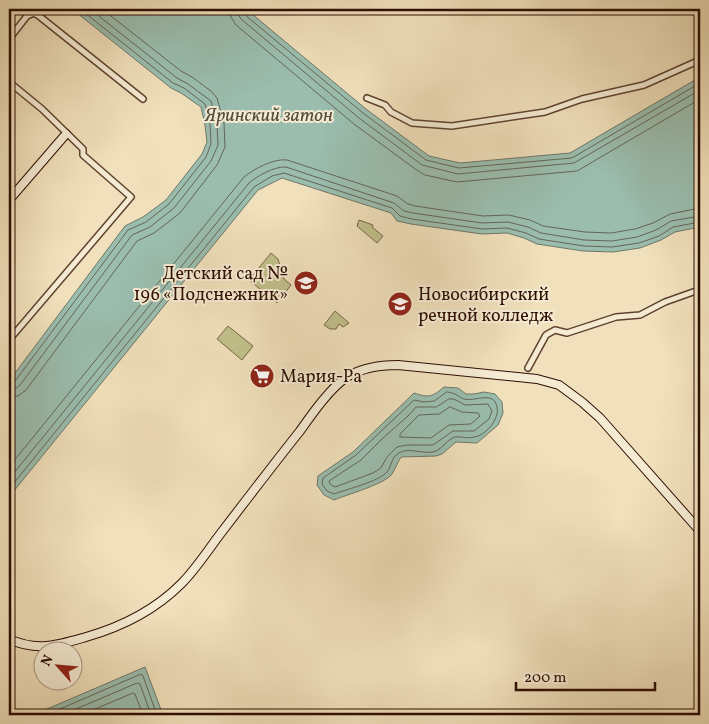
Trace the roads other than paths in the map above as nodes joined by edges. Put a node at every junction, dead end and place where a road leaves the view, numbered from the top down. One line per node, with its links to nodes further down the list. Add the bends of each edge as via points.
1 (9, 38): 4 (street, via 27,16 39,16)
2 (700, 60): 5 (street, via 644,85 545,112 452,126 412,123 385,105)
3 (9, 82): 6 (street)
4 (143, 98)
5 (367, 98)
6 (66, 134): 7 (street); 9 (street, via 131,198)
7 (9, 200)
8 (700, 292): 10 (street, via 665,302 640,315 616,317 567,333 555,330 546,335)
9 (9, 340)
10 (528, 368)
11 (700, 531): 12 (street, via 600,418 559,385 537,379 398,365 376,366 360,370 336,386 182,584 154,606 120,625 74,641 34,647)
12 (9, 639)

